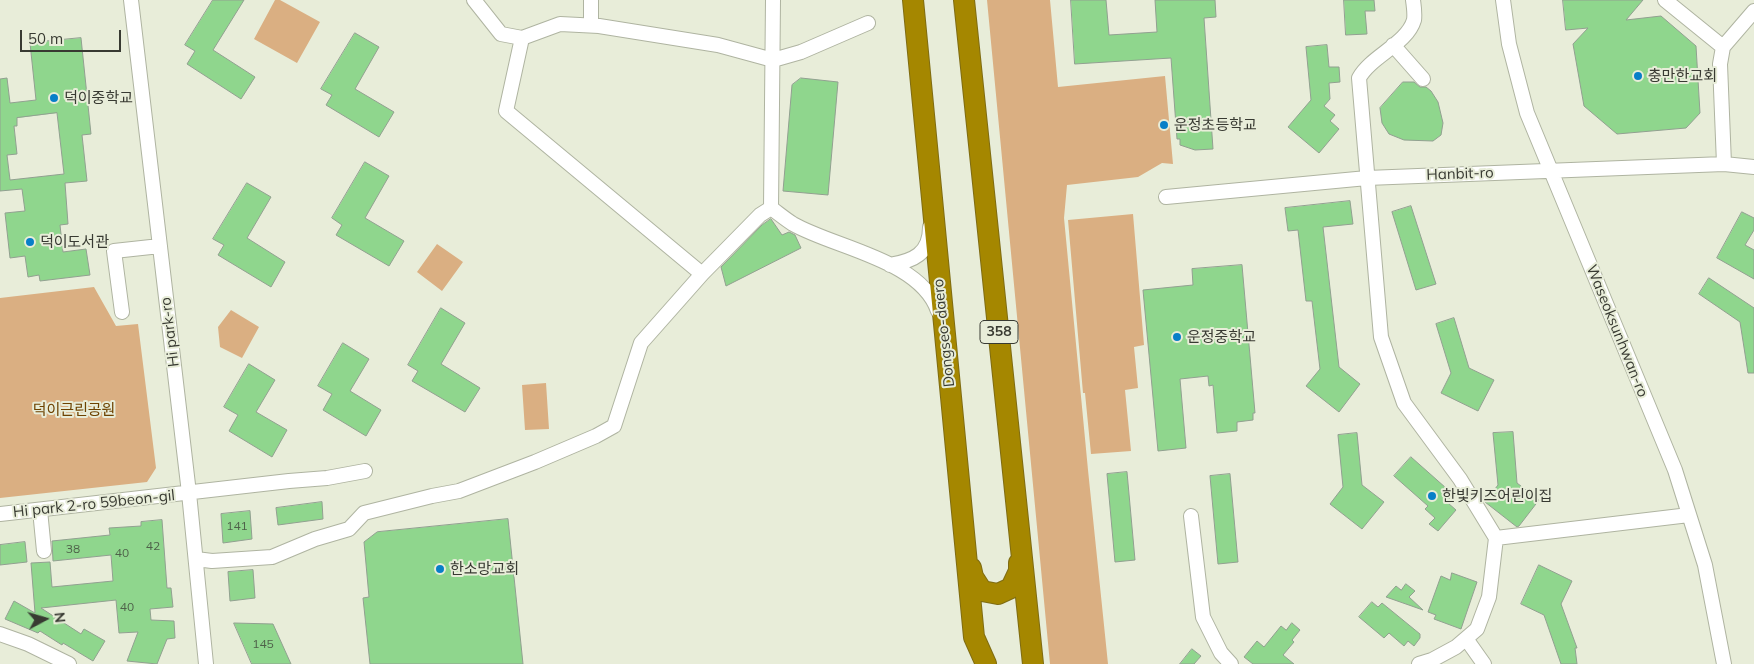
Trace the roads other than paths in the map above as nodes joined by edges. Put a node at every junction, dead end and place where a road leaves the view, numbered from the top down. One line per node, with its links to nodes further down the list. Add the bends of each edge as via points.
1 (131, 0): 25 (street, Hi park-ro)
2 (474, 0): 13 (street, via 501,34)
3 (591, 0): 12 (street)
4 (773, 0): 16 (street)
5 (912, 0): 23 (highway, Dongseo-daero)
6 (964, 0): 36 (highway, 358)
7 (1413, 0): 14 (street, via 1413,22 1406,34)
8 (1503, 0): 20 (street, Waseoksunhwan-ro, via 1509,44 1527,113)
9 (1666, 0): 15 (street)
10 (1754, 11): 15 (street)
11 (868, 23): 16 (street, via 801,52)
12 (592, 25): 13 (street, via 560,24); 16 (street, via 718,45)
13 (522, 38): 27 (street, via 506,111)
14 (1393, 45): 17 (street); 21 (street, via 1359,78)
15 (1723, 47): 18 (street, via 1720,64)
16 (773, 60): 24 (street)
17 (1423, 79)
18 (1724, 164): 19 (street, Hanbit-ro); 20 (street, Hanbit-ro)
19 (1754, 167)
20 (1550, 170): 21 (street, Hanbit-ro); 34 (street, Waseoksunhwan-ro, via 1675,470)
21 (1367, 178): 22 (street, Hanbit-ro); 38 (street, via 1381,337 1404,403 1460,480)
22 (1166, 197)
23 (931, 202): 26 (street, via 930,232 923,250 908,262); 29 (highway, Dongseo-daero)
24 (771, 208): 26 (street, via 794,224); 27 (street, via 760,215)
25 (160, 246): 28 (street, via 114,251); 31 (street, Hi park-ro)
26 (890, 265): 29 (street, via 925,287)
27 (702, 274): 40 (street, via 641,343 614,426 535,462 459,491 364,513 349,529 272,557)
28 (122, 312)
29 (943, 326): 37 (highway, Dongseo-daero)
30 (365, 471): 31 (street, Hi park 2-ro 59beon-gil)
31 (189, 493): 32 (street, Hi park 2-ro 59beon-gil); 40 (street, Hi park-ro)
32 (40, 510): 33 (street, Hi park 2-ro 59beon-gil); 39 (street)
33 (0, 514)
34 (1689, 515): 38 (street); 50 (street, Waseoksunhwan-ro, via 1705,565)
35 (1190, 516): 47 (street, via 1203,617 1221,654)
36 (1020, 533): 37 (highway, via 1019,571 1011,588 998,594 982,591 973,577); 46 (highway, 358)
37 (964, 537): 45 (highway, Dongseo-daero, via 974,637)
38 (1496, 538): 42 (street, via 1489,597 1477,629)
39 (44, 550)
40 (196, 559): 44 (street, Hi park-ro)
41 (0, 634): 43 (street)
42 (1467, 640): 48 (street); 49 (street)
43 (69, 664)
44 (206, 664)
45 (986, 664)
46 (1033, 664)
47 (1231, 664)
48 (1419, 664)
49 (1484, 664)
50 (1724, 664)

